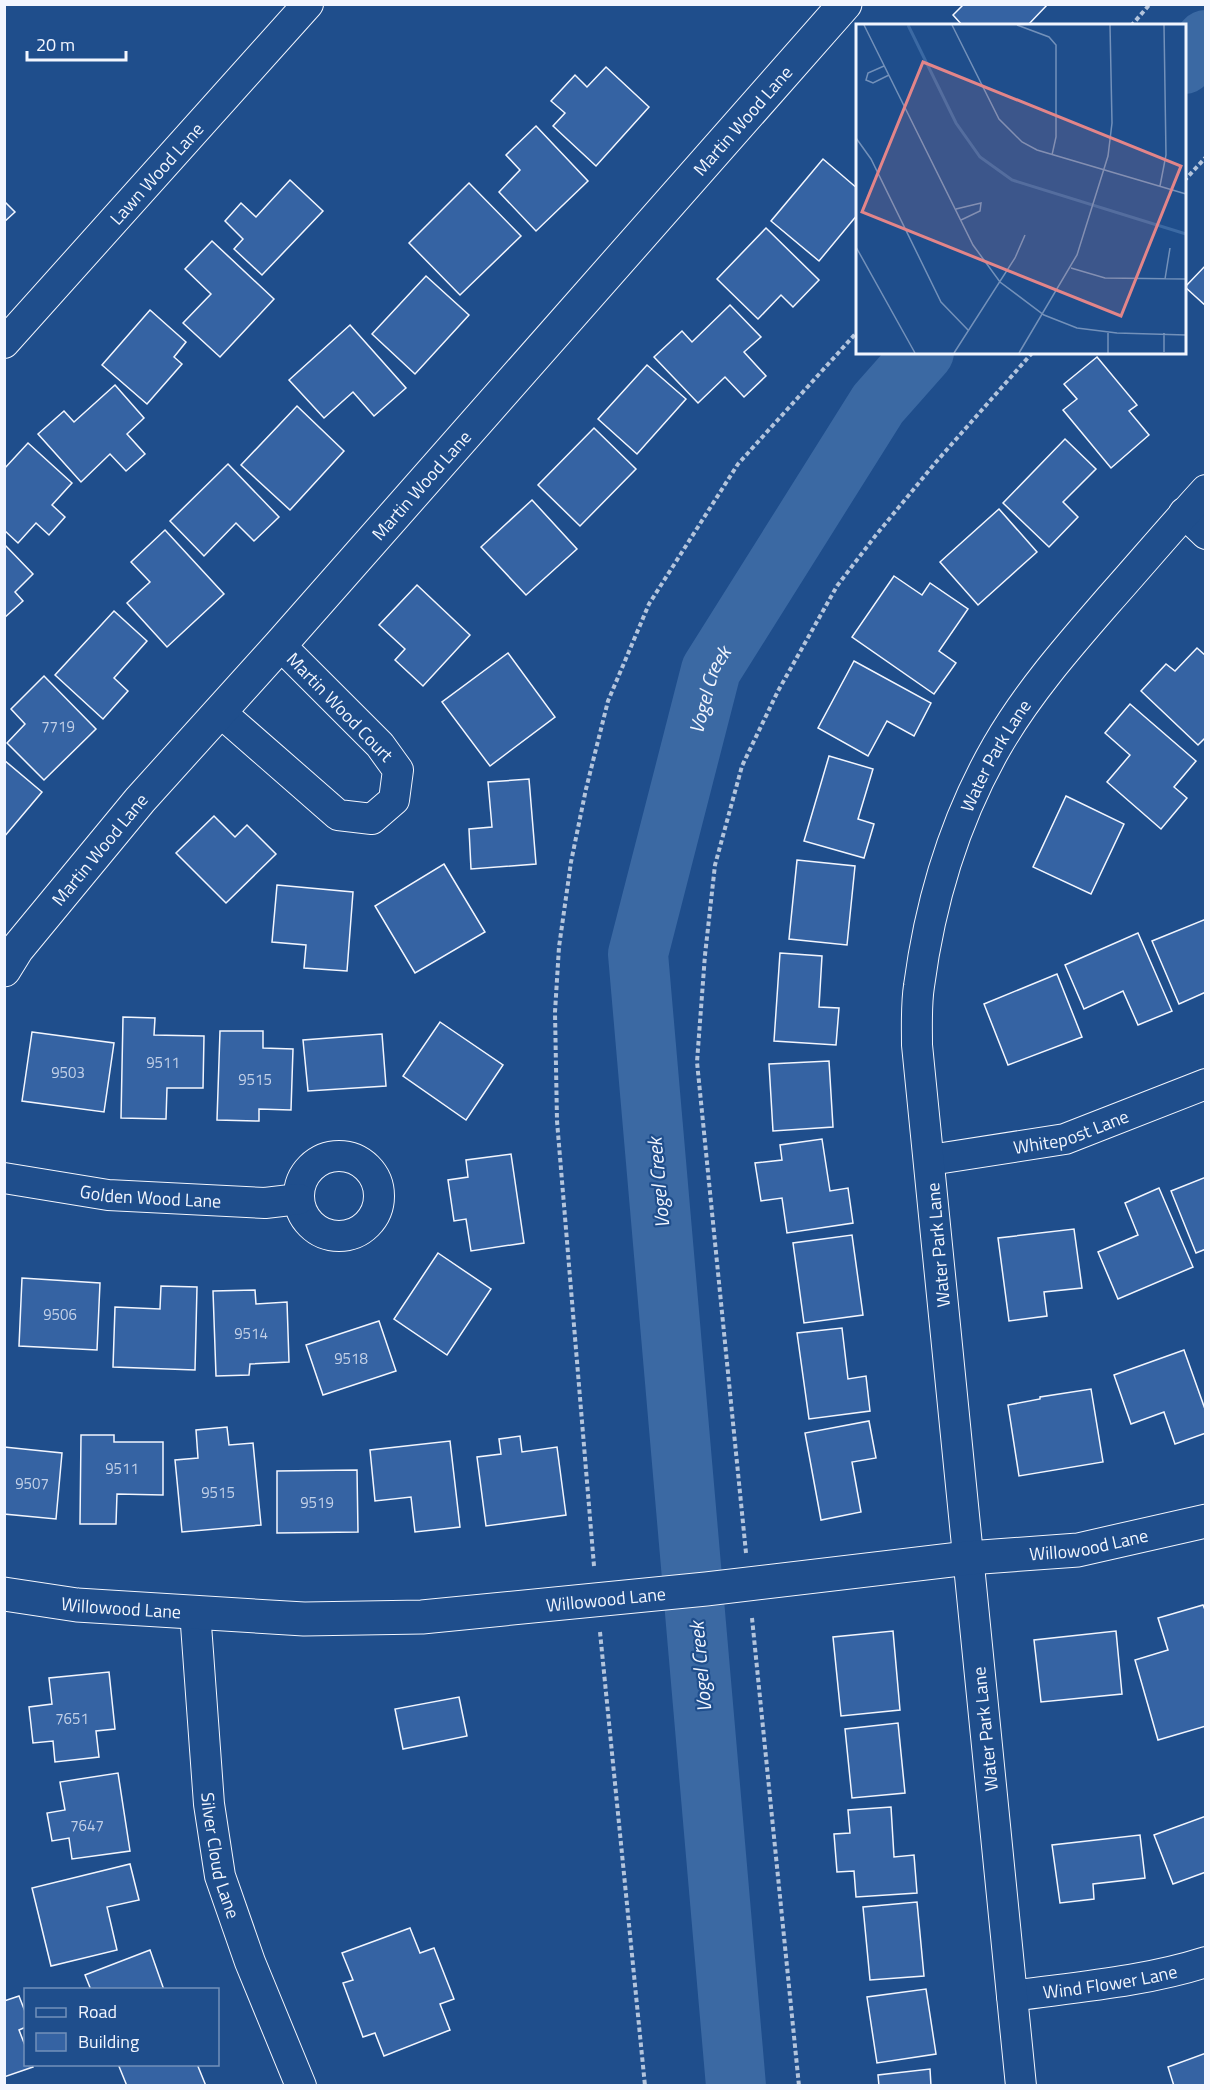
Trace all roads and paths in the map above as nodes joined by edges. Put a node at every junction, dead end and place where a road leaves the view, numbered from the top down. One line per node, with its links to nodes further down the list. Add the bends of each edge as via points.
1 (308, 4): 8 (street, Lawn Wood Lane)
2 (845, 4): 13 (street, Martin Wood Lane)
3 (1150, 4): 4 (path)
4 (1133, 24)
5 (1206, 157): 6 (path)
6 (1186, 180)
7 (856, 333): 23 (path, via 738,464 649,604 608,701 586,789 559,946 556,1121)
8 (4, 343)
9 (1031, 354): 21 (path, via 936,462 837,586 778,691 742,766 715,865 697,1062)
10 (1206, 490): 11 (street, Water Park Lane)
11 (1184, 513): 12 (street); 17 (street, Water Park Lane, via 1031,694 997,746 969,802 946,862 918,988 917,1045)
12 (1206, 534)
13 (280, 645): 14 (street, Martin Wood Lane); 14 (street, Martin Wood Court, via 380,745 398,770 394,800 372,819 338,815)
14 (219, 711): 15 (street, Martin Wood Lane, via 83,867)
15 (4, 970)
16 (1206, 1084): 17 (street, Whitepost Lane, via 1065,1139)
17 (930, 1160): 22 (street, Water Park Lane)
18 (4, 1178): 19 (street, Golden Wood Lane, via 108,1195 265,1203)
19 (299, 1199)
20 (1206, 1521): 22 (street, Willowood Lane, via 1078,1550)
21 (746, 1556)
22 (968, 1558): 26 (street, Willowood Lane, via 422,1617 304,1619); 29 (street, Water Park Lane)
23 (595, 1571)
24 (4, 1594): 26 (street, Willowood Lane, via 77,1605)
25 (751, 1608): 32 (path)
26 (195, 1611): 30 (street, Silver Cloud Lane, via 209,1804 220,1876)
27 (599, 1623): 31 (path)
28 (1206, 1962): 29 (street, Wind Flower Lane, via 1104,1984)
29 (1012, 1996): 33 (street, Water Park Lane)
30 (300, 2085)
31 (645, 2085)
32 (799, 2085)
33 (1021, 2085)

